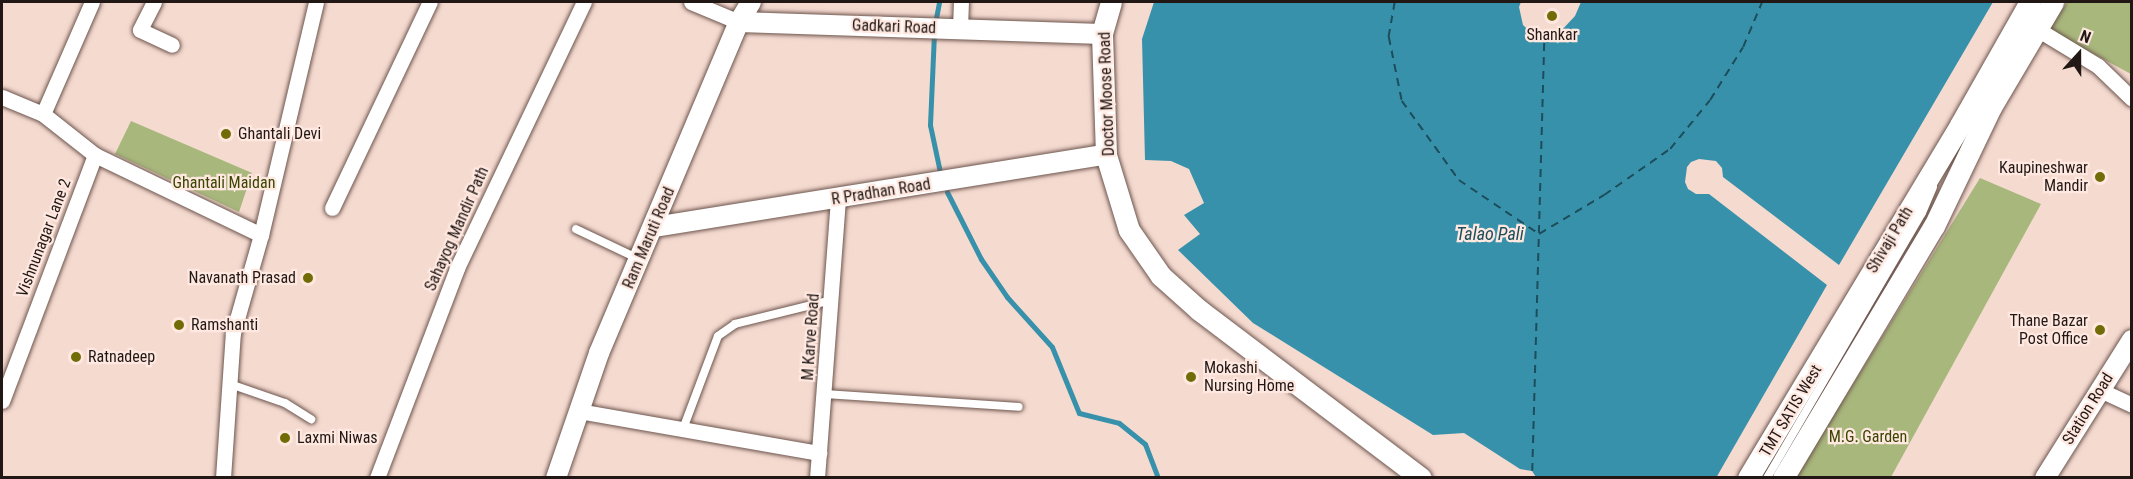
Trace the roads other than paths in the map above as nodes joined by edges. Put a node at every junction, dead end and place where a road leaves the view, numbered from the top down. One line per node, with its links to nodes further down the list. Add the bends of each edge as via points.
1 (92, 2): 19 (street)
2 (154, 2): 16 (street, via 141,30)
3 (316, 2): 27 (street)
4 (430, 2): 24 (street)
5 (584, 2): 42 (street, Sahayog Mandir Path, via 457,268)
6 (692, 2): 12 (street, Gadkari Road)
7 (751, 2): 12 (street, Ram Maruti Road)
8 (961, 2): 14 (street)
9 (1111, 2): 15 (main road, Doctor Moose Road)
10 (2030, 2): 20 (main road, Shivaji Path)
11 (2053, 2): 13 (main road, Shivaji Path)
12 (739, 22): 14 (street, Gadkari Road); 25 (street, Ram Maruti Road)
13 (2037, 29): 18 (street, via 2098,66); 48 (main road, Shivaji Path, via 1991,107 1935,226)
14 (960, 30): 15 (street, Gadkari Road)
15 (1102, 34): 22 (main road, Doctor Moose Road)
16 (172, 45)
17 (2, 97): 19 (street)
18 (2131, 98)
19 (42, 114): 21 (street)
20 (1960, 125): 46 (main road, Shivaji Path); 47 (lane, TMT SATIS West, via 1922,213)
21 (95, 155): 27 (street); 34 (street, Vishnunagar Lane 2)
22 (1106, 155): 23 (street, R Pradhan Road); 45 (main road, Doctor Moose Road, via 1129,230 1161,276 1251,352)
23 (838, 199): 25 (street, R Pradhan Road); 33 (street, M Karve Road)
24 (332, 208)
25 (654, 227): 28 (street, Ram Maruti Road)
26 (576, 229): 28 (lane)
27 (261, 235): 31 (street, via 233,333)
28 (640, 260): 37 (street, Ram Maruti Road)
29 (823, 302): 39 (lane, via 735,324 718,336)
30 (2132, 340): 32 (street, Station Road)
31 (230, 384): 38 (lane, via 285,403); 41 (street)
32 (2100, 390): 35 (street); 49 (street, Station Road)
33 (825, 394): 36 (lane); 40 (street, M Karve Road)
34 (2, 401)
35 (2132, 405)
36 (1018, 407)
37 (578, 411): 39 (street); 43 (street, Ram Maruti Road)
38 (312, 419)
39 (683, 429): 40 (street)
40 (819, 453): 44 (street, M Karve Road)
41 (223, 477)
42 (377, 477)
43 (556, 477)
44 (817, 477)
45 (1421, 477)
46 (1748, 477)
47 (1767, 477)
48 (1783, 477)
49 (2045, 477)

